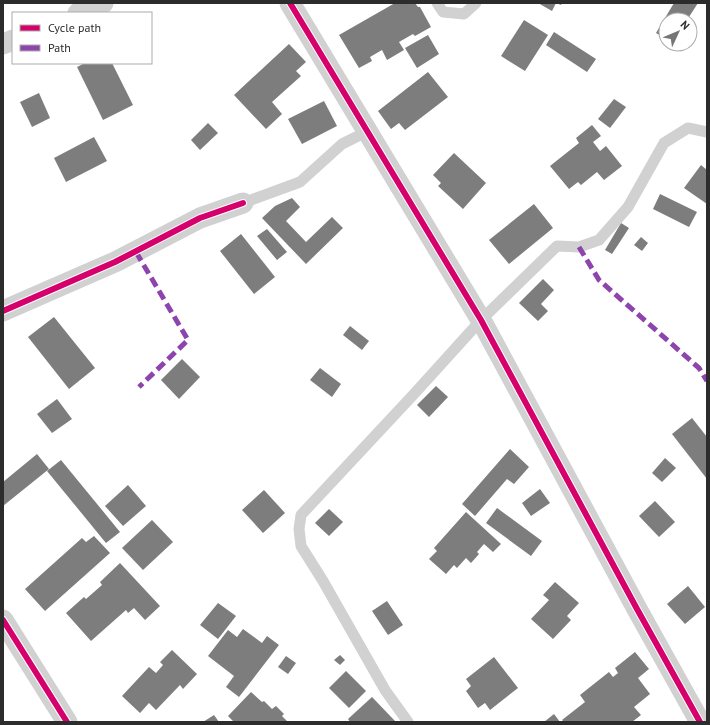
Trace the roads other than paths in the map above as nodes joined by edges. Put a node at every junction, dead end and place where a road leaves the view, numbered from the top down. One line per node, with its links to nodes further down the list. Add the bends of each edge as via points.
1 (103, 3): 5 (street)
2 (290, 3): 6 (street)
3 (437, 3): 4 (lane, via 442,12 464,14)
4 (476, 3)
5 (80, 12)
6 (368, 131): 8 (lane, via 342,144 300,182); 10 (street)
7 (707, 132): 10 (lane, via 688,128 664,143 628,206 599,240 579,247 557,246)
8 (243, 203): 9 (street, via 200,218 115,262)
9 (3, 311)
10 (481, 320): 13 (lane, via 301,515 299,529 302,546 385,690); 14 (street)
11 (3, 620): 12 (street)
12 (67, 722)
13 (408, 722)
14 (700, 722)

